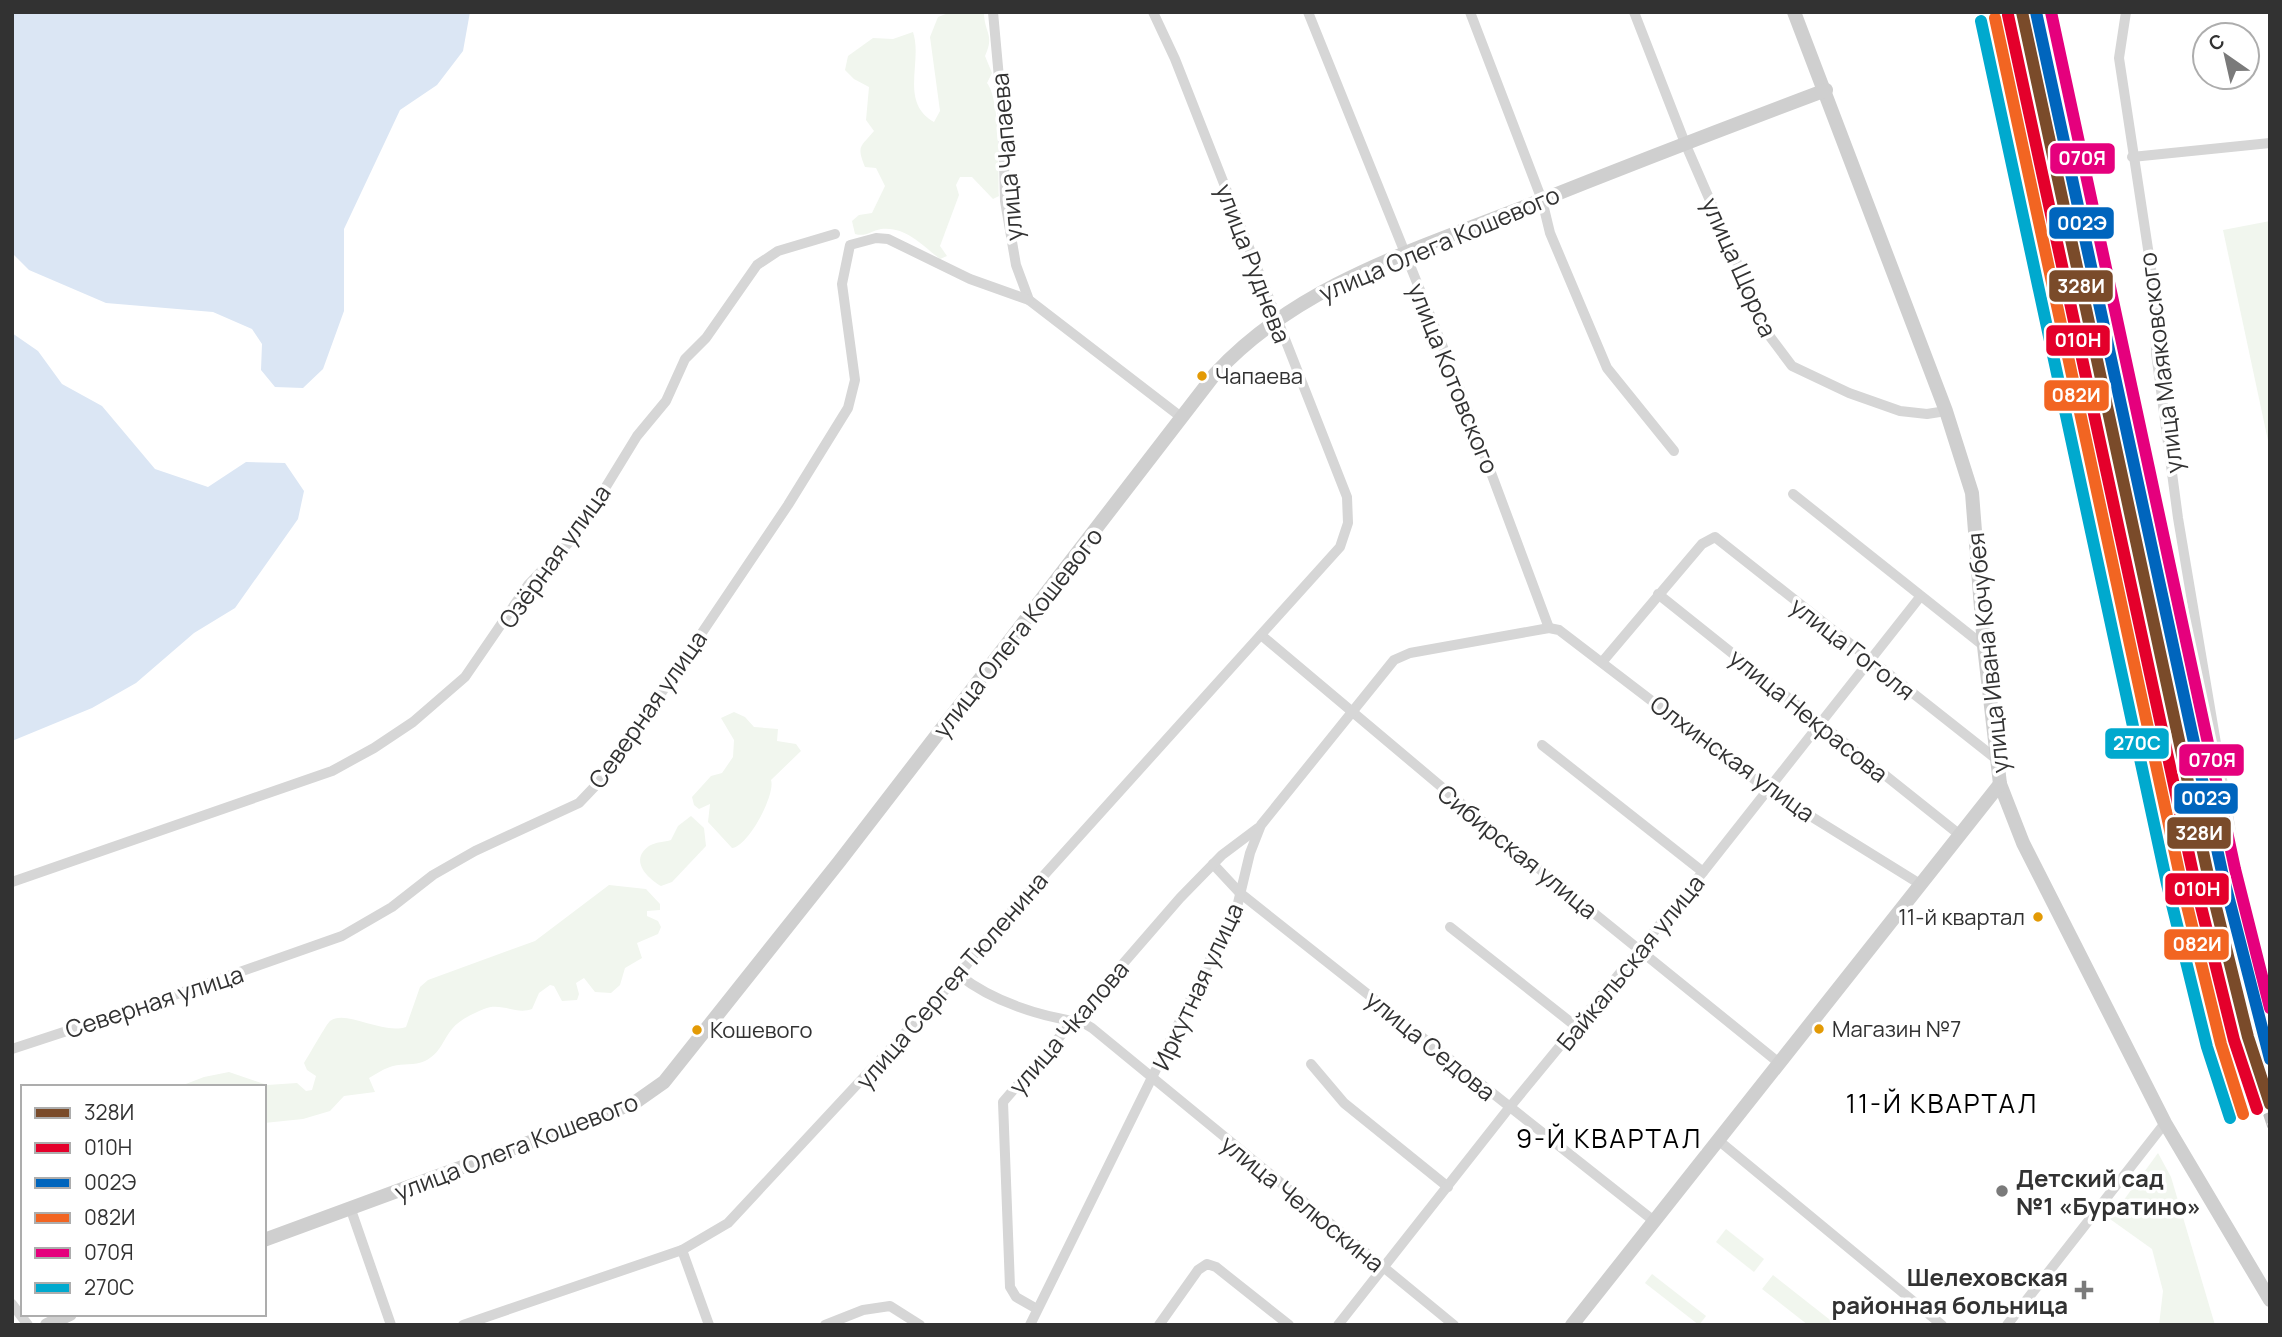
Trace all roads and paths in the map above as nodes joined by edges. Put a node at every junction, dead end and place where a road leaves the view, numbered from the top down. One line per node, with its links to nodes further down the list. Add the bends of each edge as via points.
1 (993, 12): 15 (street, улица Чапаева, via 1005,201 1016,265)
2 (1153, 12): 16 (street, улица Руднева)
3 (1308, 12): 14 (street, улица Котовского)
4 (1470, 12): 12 (street)
5 (1634, 12): 9 (street, улица Щорса)
6 (1794, 12): 8 (street, улица Ивана Кочубея)
7 (2126, 12): 11 (street, улица Маяковского, via 2119,58)
8 (1826, 90): 9 (street, улица Олега Кошевого); 17 (street, улица Ивана Кочубея)
9 (1685, 143): 12 (street, улица Олега Кошевого); 17 (street, улица Щорса, via 1768,334 1785,359 1826,383 1900,411)
10 (2270, 144): 11 (street)
11 (2132, 157): 45 (street, улица Маяковского, via 2155,295 2156,353 2191,604 2236,868)
12 (1542, 200): 14 (street, улица Олега Кошевого); 19 (street, via 1550,233 1606,368)
13 (835, 234): 39 (street, Озёрная улица, via 778,251 757,265 706,338 685,359 666,401 637,436 577,534 528,584 478,662 442,700 332,771)
14 (1403, 255): 16 (street, улица Олега Кошевого, via 1320,292); 24 (street, улица Котовского, via 1459,387)
15 (1028, 300): 18 (street); 48 (street, Северная улица, via 970,279 888,239 876,237 850,245 842,284 855,380 848,408 658,698 600,781 579,803 475,851 342,936)
16 (1276, 318): 18 (street, улица Олега Кошевого, via 1226,363); 21 (street, улица Руднева, via 1347,497)
17 (1945, 411): 26 (street, улица Ивана Кочубея, via 1972,493)
18 (1181, 417): 56 (street, улица Олега Кошевого, via 664,1082 637,1101 604,1115)
19 (1674, 451)
20 (1793, 494): 23 (street)
21 (1349, 515): 25 (street, улица Сергея Тюленина, via 1340,547)
22 (1658, 594): 27 (street, улица Гоголя, via 1713,537); 28 (street); 30 (street, улица Некрасова)
23 (1920, 597): 26 (street); 27 (street, Байкальская улица)
24 (1549, 628): 28 (street, Олхинская улица, via 1563,632); 29 (street, Иркутная улица, via 1402,655)
25 (1261, 635): 29 (street, Сибирская улица); 44 (street, улица Сергея Тюленина)
26 (1984, 646): 32 (street, улица Ивана Кочубея)
27 (1868, 660): 30 (street, Байкальская улица); 32 (street, улица Гоголя)
28 (1603, 661): 34 (street, Олхинская улица)
29 (1349, 712): 35 (street, Иркутная улица); 43 (street, Сибирская улица)
30 (1818, 723): 34 (street, Байкальская улица); 36 (street, улица Некрасова)
31 (1542, 744): 38 (street)
32 (1995, 758): 33 (street, улица Ивана Кочубея)
33 (2000, 784): 36 (street); 53 (street, улица Ивана Кочубея, via 2023,843)
34 (1767, 789): 38 (street, Байкальская улица); 40 (street, Олхинская улица)
35 (1261, 825): 37 (street, улица Чкалова); 41 (street, Иркутная улица)
36 (1960, 835): 40 (street)
37 (1213, 864): 41 (street, улица Седова); 46 (street, улица Чкалова)
38 (1703, 872): 43 (street, Байкальская улица)
39 (12, 882)
40 (1920, 884): 49 (street)
41 (1240, 893): 51 (street, Иркутная улица); 52 (street, улица Седова)
42 (1450, 926): 47 (street)
43 (1640, 950): 47 (street, Байкальская улица); 49 (street, Сибирская улица)
44 (959, 975): 46 (street, улица Челюскина, via 1003,1002); 59 (street, улица Сергея Тюленина, via 728,1223)
45 (2270, 1002)
46 (1072, 1021): 51 (street, улица Челюскина, via 1092,1028); 62 (street, улица Чкалова, via 1007,1095 1002,1107 1010,1287 1013,1294)
47 (1578, 1028): 52 (street, Байкальская улица)
48 (12, 1048)
49 (1778, 1062): 54 (street)
50 (1311, 1064): 55 (street, via 1344,1103)
51 (1153, 1080): 60 (street, улица Челюскина); 62 (street, Иркутная улица)
52 (1509, 1108): 55 (street, Байкальская улица); 57 (street, улица Седова)
53 (2165, 1123): 61 (street, улица Ивана Кочубея); 77 (street)
54 (1718, 1140): 57 (street); 76 (street)
55 (1448, 1187): 60 (street, Байкальская улица)
56 (351, 1210): 58 (street, улица Олега Кошевого); 65 (street)
57 (1654, 1221): 75 (street)
58 (266, 1239)
59 (682, 1250): 66 (street, улица Сергея Тюленина); 67 (street)
60 (1383, 1269): 73 (street, Байкальская улица); 74 (street, улица Челюскина)
61 (2270, 1300)
62 (1037, 1309): 70 (street, Иркутная улица)
63 (66, 1316): 64 (street)
64 (47, 1325)
65 (391, 1325)
66 (463, 1325)
67 (709, 1325)
68 (825, 1325): 69 (street, via 887,1306 900,1309)
69 (920, 1325)
70 (1030, 1325)
71 (1159, 1325): 72 (street, via 1207,1264)
72 (1289, 1325)
73 (1338, 1325)
74 (1454, 1325)
75 (1572, 1325)
76 (1942, 1325)
77 (2007, 1325)

